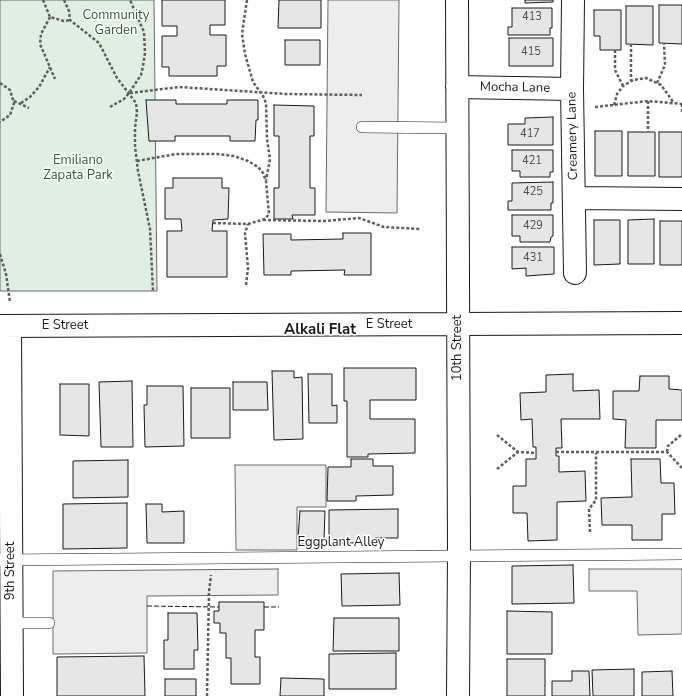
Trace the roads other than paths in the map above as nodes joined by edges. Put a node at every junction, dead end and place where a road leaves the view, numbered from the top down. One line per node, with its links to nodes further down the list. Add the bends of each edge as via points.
1 (457, 0): 3 (street, 10th Street)
2 (573, 0): 4 (street, Creamery Lane)
3 (458, 87): 4 (street, Mocha Lane); 6 (street, 10th Street)
4 (572, 89): 7 (street, Creamery Lane)
5 (362, 127): 6 (lane)
6 (457, 128): 11 (street, 10th Street)
7 (575, 198): 8 (street); 9 (street, Creamery Lane)
8 (682, 199)
9 (575, 273)
10 (682, 323): 11 (street, E Street)
11 (458, 325): 12 (street, E Street); 14 (street, 10th Street)
12 (5, 326): 15 (street, 9th Street)
13 (682, 554): 14 (lane, Eggplant Alley)
14 (459, 556): 15 (lane, Eggplant Alley); 19 (street, 10th Street)
15 (6, 560): 16 (street, 9th Street)
16 (12, 623): 17 (lane); 18 (street, 9th Street)
17 (49, 623)
18 (12, 696)
19 (458, 696)

